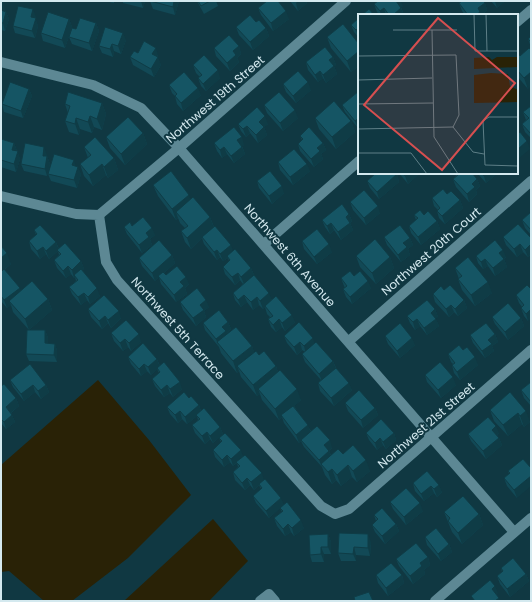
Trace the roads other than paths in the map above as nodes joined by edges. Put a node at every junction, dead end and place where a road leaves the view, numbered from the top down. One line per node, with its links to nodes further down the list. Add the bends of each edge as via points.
1 (346, 1): 5 (street, Northwest 19th Street)
2 (531, 10): 3 (street)
3 (518, 21)
4 (1, 62): 5 (street, Northwest 6th Avenue, via 93,85 141,108)
5 (179, 148): 9 (street, Northwest 19th Street); 10 (street, Northwest 6th Avenue)
6 (358, 162): 10 (street)
7 (531, 181): 11 (street, Northwest 20th Court)
8 (1, 196): 9 (street, via 76,214)
9 (99, 215): 14 (street, Northwest 5th Terrace, via 106,262 117,280 321,506)
10 (264, 244): 11 (street, Northwest 6th Avenue)
11 (348, 341): 13 (street, Northwest 6th Avenue)
12 (531, 350): 13 (street, Northwest 21st Street)
13 (432, 437): 14 (street, Northwest 21st Street, via 350,508); 16 (street, Northwest 6th Avenue)
14 (335, 514)
15 (531, 518): 16 (street)
16 (514, 532): 19 (street)
17 (260, 601): 18 (street, via 269,594)
18 (275, 601)
19 (435, 601)

